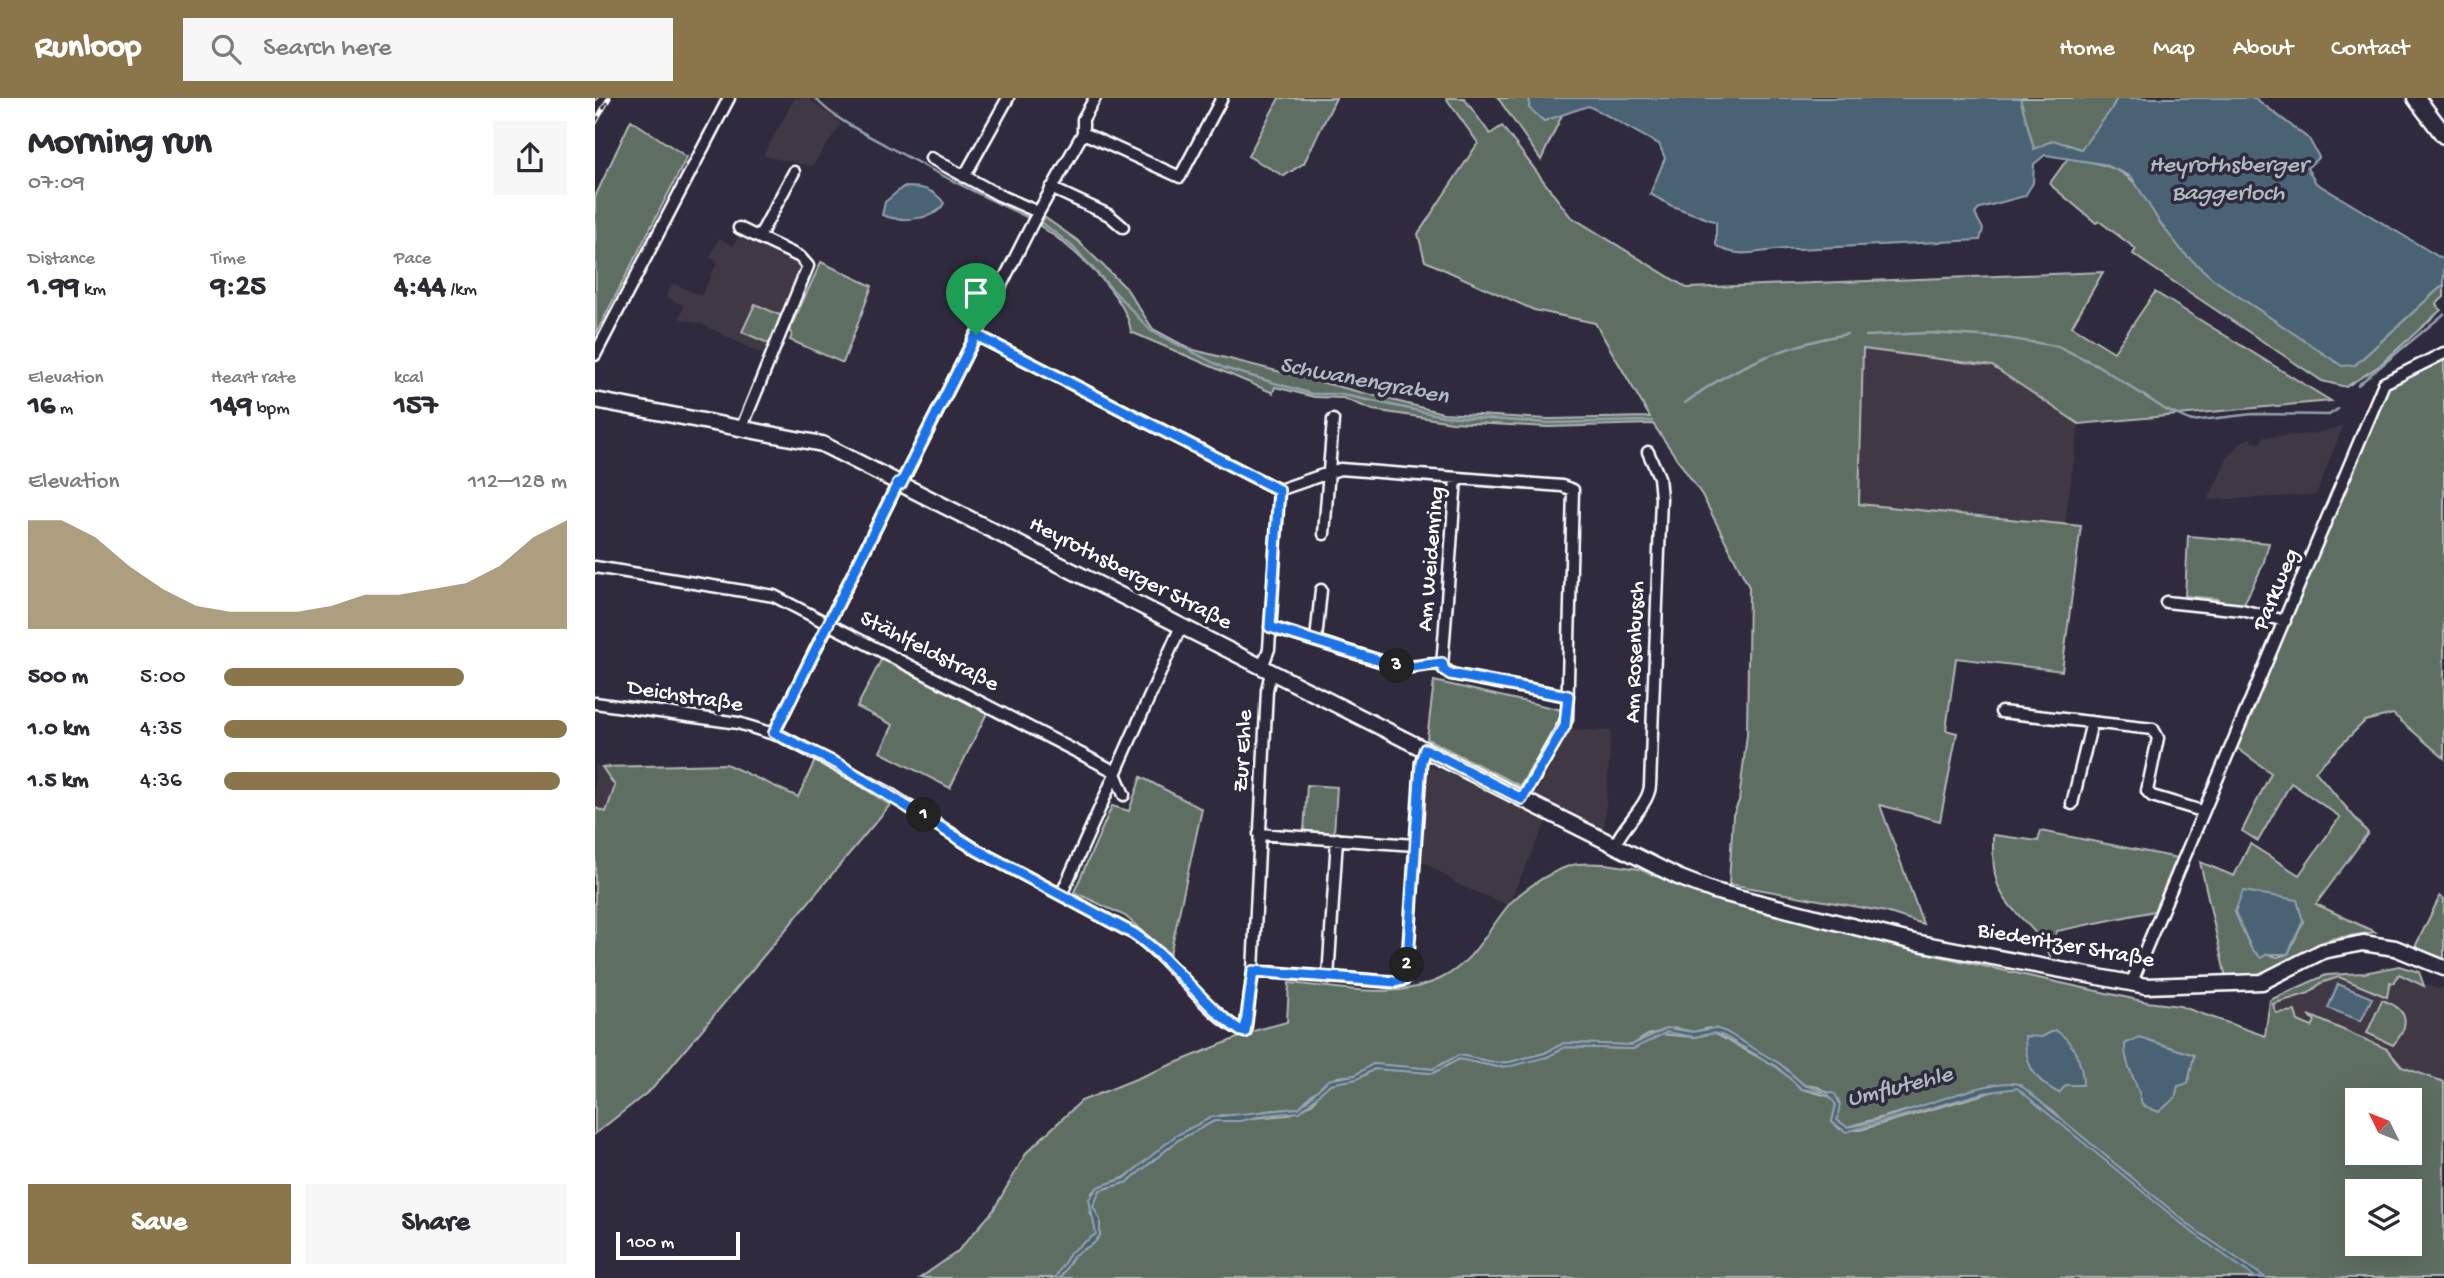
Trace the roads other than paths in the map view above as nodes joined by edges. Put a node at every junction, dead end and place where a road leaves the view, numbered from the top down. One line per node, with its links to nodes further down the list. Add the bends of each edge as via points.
1 (729, 98): 18 (street)
2 (1008, 98): 10 (street)
3 (1095, 98): 6 (street, via 1083,119)
4 (1222, 98): 6 (street, via 1180,177)
5 (2416, 98): 7 (main road)
6 (1083, 133): 11 (street)
7 (2444, 135)
8 (931, 158): 10 (street)
9 (794, 173): 15 (street)
10 (964, 177): 12 (street)
11 (1051, 188): 12 (street); 13 (street, via 1109,215)
12 (1038, 212): 16 (street)
13 (1123, 227)
14 (739, 228): 15 (street)
15 (759, 237): 21 (street, via 800,257 808,266)
16 (976, 335): 25 (street); 26 (street)
17 (2444, 354): 31 (street, Parkweg, via 2384,383)
18 (595, 355)
19 (595, 400): 21 (street, Heyrothsberger Straße)
20 (1333, 420): 23 (street)
21 (742, 427): 25 (street, Heyrothsberger Straße, via 817,442)
22 (1648, 452): 52 (street, Am Rosenbusch, via 1659,477 1661,498 1650,786)
23 (1329, 471): 24 (street); 26 (street); 27 (street)
24 (1456, 478): 36 (street, Am Weidenring); 38 (street, Am Weidenring, via 1562,486 1573,491)
25 (900, 483): 32 (street); 33 (street, Heyrothsberger Straße)
26 (1279, 490): 34 (street, Zur Ehle)
27 (1324, 534)
28 (595, 567): 32 (street, Stählfeldstraße, via 774,596)
29 (1321, 590): 35 (street)
30 (2167, 602): 31 (street, via 2242,610)
31 (2285, 621): 48 (street, Parkweg)
32 (828, 624): 42 (street); 44 (street, Stählfeldstraße)
33 (1181, 626): 37 (street, Heyrothsberger Straße); 44 (street)
34 (1270, 627): 35 (street); 37 (street, Zur Ehle)
35 (1316, 640): 36 (street, via 1403,668)
36 (1442, 663): 38 (street, Am Weidenring, via 1450,674)
37 (1267, 669): 43 (street, Heyrothsberger Straße); 49 (street, Zur Ehle)
38 (1568, 696): 46 (street, Am Weidenring, via 1565,726)
39 (595, 703): 42 (street, Deichstraße, via 738,723)
40 (2001, 712): 41 (street)
41 (2092, 722): 47 (street); 48 (street, via 2157,731 2147,790 2152,796)
42 (774, 733): 53 (street, Deichstraße, via 840,765 977,850)
43 (1425, 749): 46 (street, Heyrothsberger Straße); 51 (street)
44 (1114, 771): 45 (street); 53 (street)
45 (1124, 795)
46 (1522, 799): 52 (street, Heyrothsberger Straße)
47 (2072, 804)
48 (2202, 811): 58 (street, Parkweg)
49 (1259, 834): 50 (street); 56 (street, Zur Ehle)
50 (1337, 839): 51 (street); 57 (street)
51 (1415, 845): 57 (street, via 1407,974 1395,982)
52 (1615, 845): 54 (street, Heyrothsberger Straße, via 1695,884)
53 (1062, 893): 59 (street, Deichstraße, via 1148,943 1219,1013)
54 (1757, 903): 58 (street, Biederitzer Straße, via 1914,942)
55 (2444, 968): 58 (street, Biederitzer Straße, via 2395,948 2359,943 2323,951 2257,983)
56 (1253, 971): 57 (street); 59 (street, Zur Ehle)
57 (1328, 978)
58 (2131, 984)
59 (1245, 1032)

